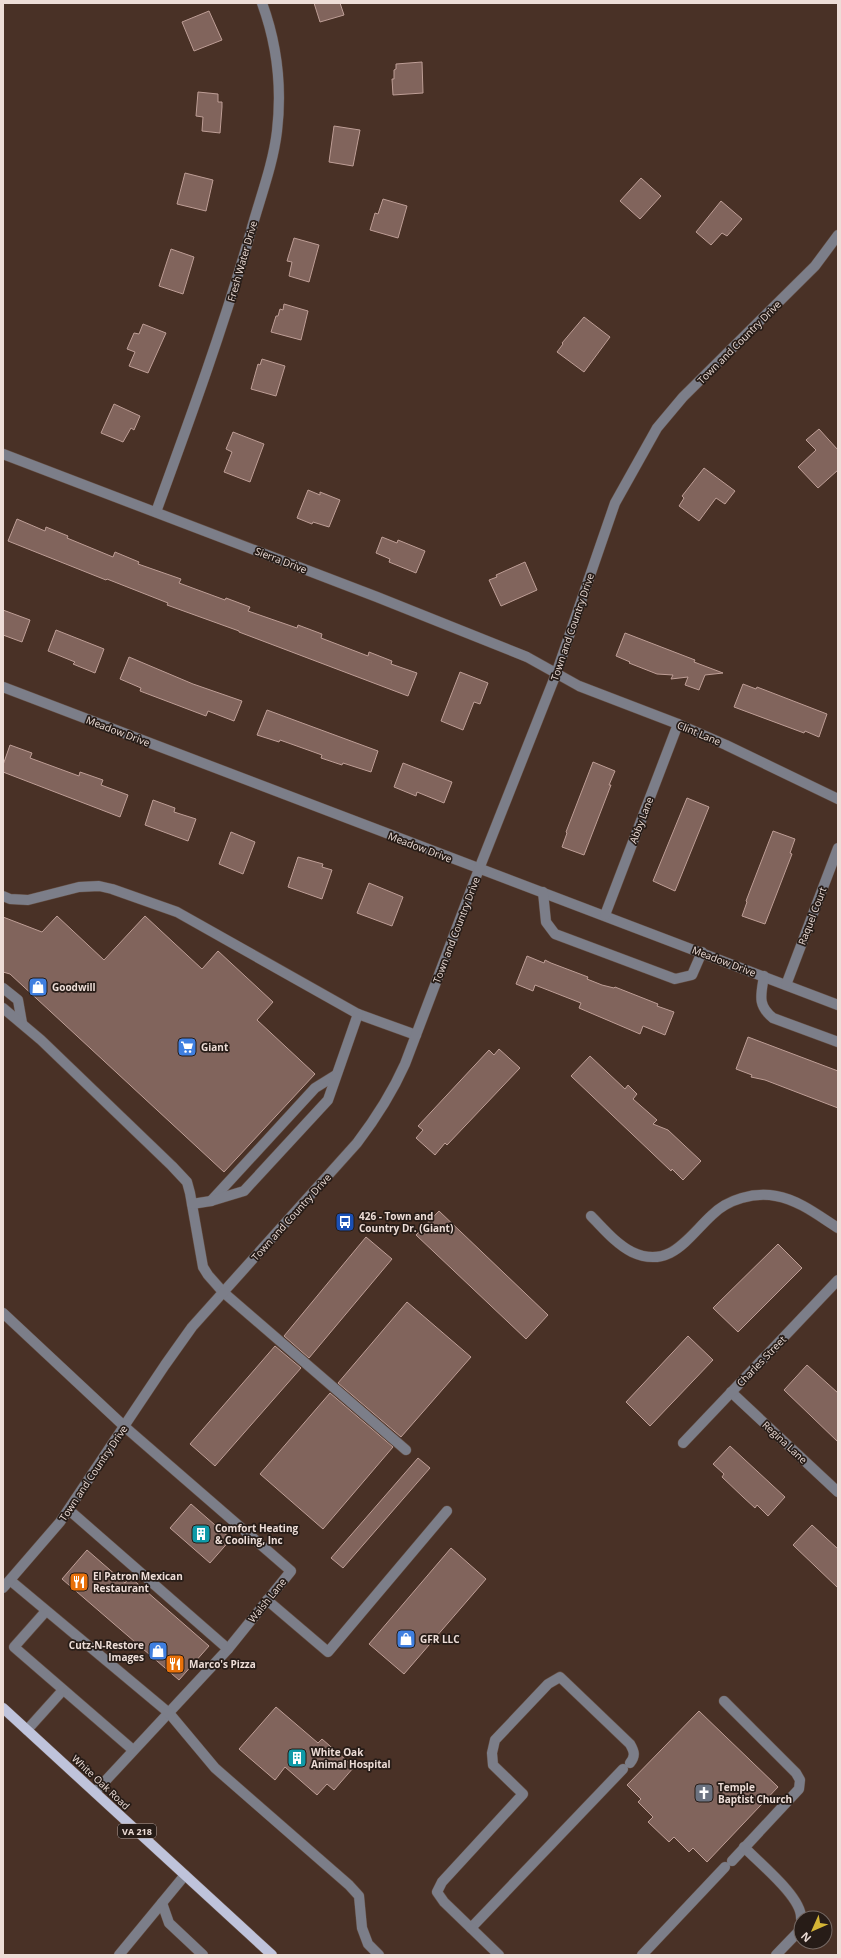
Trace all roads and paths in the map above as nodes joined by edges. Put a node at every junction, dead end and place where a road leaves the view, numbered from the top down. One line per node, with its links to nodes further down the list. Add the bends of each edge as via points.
1 (262, 3): 4 (street, Fresh Water Drive, via 278,70 277,132 232,300)
2 (838, 235): 5 (street, Town and Country Drive, via 815,266 684,397 657,428 615,503)
3 (3, 454): 4 (street, Sierra Drive)
4 (156, 512): 5 (street, Sierra Drive, via 377,596 527,657)
5 (556, 674): 7 (street, Clint Lane, via 579,686); 10 (street, Town and Country Drive)
6 (3, 687): 10 (street, Meadow Drive)
7 (678, 724): 8 (street, Clint Lane); 13 (street, Abby Lane)
8 (838, 799)
9 (838, 848): 16 (street, Raquel Court)
10 (479, 869): 11 (street, Meadow Drive); 22 (street, Town and Country Drive)
11 (543, 892): 13 (street, Meadow Drive); 14 (street, via 546,922 555,934 675,979 692,975)
12 (3, 896): 20 (street, via 28,900 79,887 99,886 112,889 191,918)
13 (605, 915): 14 (street, Meadow Drive)
14 (702, 952): 15 (street, Meadow Drive)
15 (764, 976): 16 (street, Meadow Drive); 23 (street, via 760,999 765,1011 773,1018)
16 (786, 985): 18 (street, Meadow Drive)
17 (3, 988): 21 (street, via 18,1000)
18 (838, 1005)
19 (3, 1008): 21 (street)
20 (358, 1014): 22 (street); 24 (street)
21 (22, 1022): 26 (street, via 182,1176 189,1187)
22 (416, 1035): 30 (street, Town and Country Drive, via 394,1088 377,1117 357,1143)
23 (838, 1042)
24 (336, 1075): 25 (street, via 316,1088); 25 (street, via 328,1100 248,1187 239,1193)
25 (211, 1201): 26 (street)
26 (192, 1204): 30 (street, via 203,1267)
27 (591, 1216): 28 (street, via 622,1246 644,1256 658,1257 682,1246 712,1214 742,1197 776,1196 793,1201)
28 (838, 1228)
29 (838, 1280): 32 (street, Charles Street)
30 (223, 1292): 33 (street, Town and Country Drive, via 170,1358); 35 (street)
31 (3, 1313): 33 (street)
32 (731, 1392): 34 (street, Charles Street); 36 (street, Regina Lane)
33 (125, 1427): 37 (street, Town and Country Drive); 41 (street, Walsh Lane, via 290,1571)
34 (683, 1443)
35 (406, 1450)
36 (838, 1492)
37 (69, 1510): 39 (street, Town and Country Drive); 43 (street)
38 (447, 1511): 41 (street, via 328,1652)
39 (11, 1581): 40 (street, Town and Country Drive); 42 (street)
40 (3, 1588)
41 (267, 1600): 43 (street, Walsh Lane)
42 (46, 1611): 44 (street, via 14,1647); 47 (street)
43 (228, 1649): 47 (street, Walsh Lane)
44 (63, 1690): 48 (street); 49 (street)
45 (724, 1701): 51 (street, via 800,1780 799,1789)
46 (3, 1708): 48 (main road, White Oak Road / VA 218)
47 (169, 1713): 49 (street, Walsh Lane); 60 (street, via 215,1768 359,1896 362,1928 368,1944)
48 (27, 1730): 50 (main road, White Oak Road / VA 218)
49 (133, 1750): 50 (street, Walsh Lane)
50 (95, 1792): 52 (main road, White Oak Road / VA 218)
51 (744, 1848): 54 (street, via 792,1896); 62 (street)
52 (185, 1875): 53 (street); 59 (main road, White Oak Road / VA 218)
53 (162, 1903): 57 (street); 58 (street, via 169,1923)
54 (801, 1910)
55 (471, 1928): 55 (street, via 437,1892 442,1882 523,1794 493,1765 494,1740 548,1684 560,1677 630,1744 634,1759); 61 (street)
56 (793, 1937): 63 (street)
57 (119, 1955)
58 (204, 1955)
59 (272, 1955)
60 (378, 1955)
61 (499, 1955)
62 (642, 1955)
63 (776, 1955)

